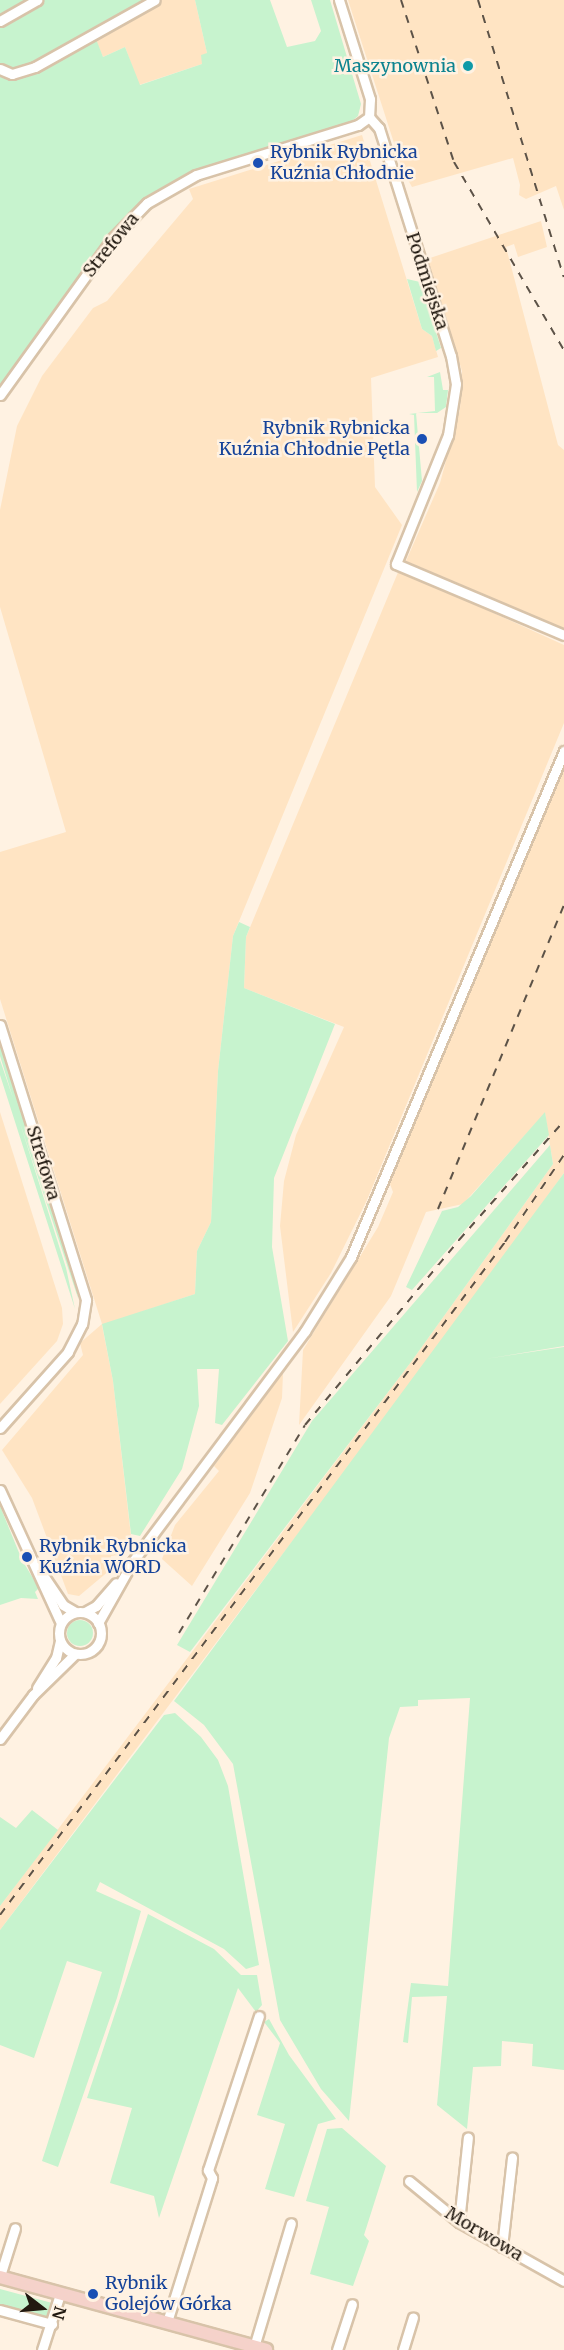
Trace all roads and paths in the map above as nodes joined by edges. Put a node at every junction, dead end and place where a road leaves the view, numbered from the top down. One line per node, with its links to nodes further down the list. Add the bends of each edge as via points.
1 (37, 0): 4 (street)
2 (155, 0): 5 (street, via 35,67)
3 (339, 0): 6 (street, Podmiejska, via 370,99)
4 (0, 21)
5 (3, 74)
6 (369, 117): 7 (street, Strefowa, via 358,125 196,175 147,202 112,238); 8 (street, Podmiejska, via 375,120 381,134 451,356 456,384 448,435 396,564)
7 (0, 395)
8 (564, 635)
9 (564, 751): 14 (street, via 351,1257 310,1324)
10 (0, 1025): 11 (street, Strefowa, via 86,1300 82,1324 68,1352)
11 (0, 1428)
12 (0, 1490): 13 (street)
13 (38, 1568): 15 (street, via 63,1605); 16 (street)
14 (122, 1577): 15 (street, via 96,1606); 17 (street)
15 (80, 1612): 16 (street); 17 (street)
16 (61, 1623): 18 (street)
17 (98, 1623): 19 (street, via 101,1635 96,1646 87,1653)
18 (60, 1641): 19 (street); 20 (street, via 56,1658)
19 (75, 1654): 20 (street)
20 (33, 1695): 21 (street)
21 (0, 1739)
22 (259, 2016): 36 (street, via 208,2170 212,2178)
23 (468, 2137): 26 (street)
24 (512, 2158): 29 (street)
25 (409, 2181): 26 (street, Morwowa)
26 (459, 2222): 29 (street, Morwowa)
27 (291, 2223): 38 (street)
28 (15, 2228): 30 (street)
29 (502, 2247): 31 (street, Morwowa)
30 (0, 2277): 32 (main road)
31 (564, 2281)
32 (60, 2294): 36 (main road); 37 (street)
33 (352, 2304): 40 (street)
34 (0, 2310): 37 (street)
35 (412, 2318): 41 (street)
36 (167, 2322): 38 (main road)
37 (51, 2324): 39 (street)
38 (254, 2348)
39 (42, 2350)
40 (337, 2350)
41 (403, 2350)

